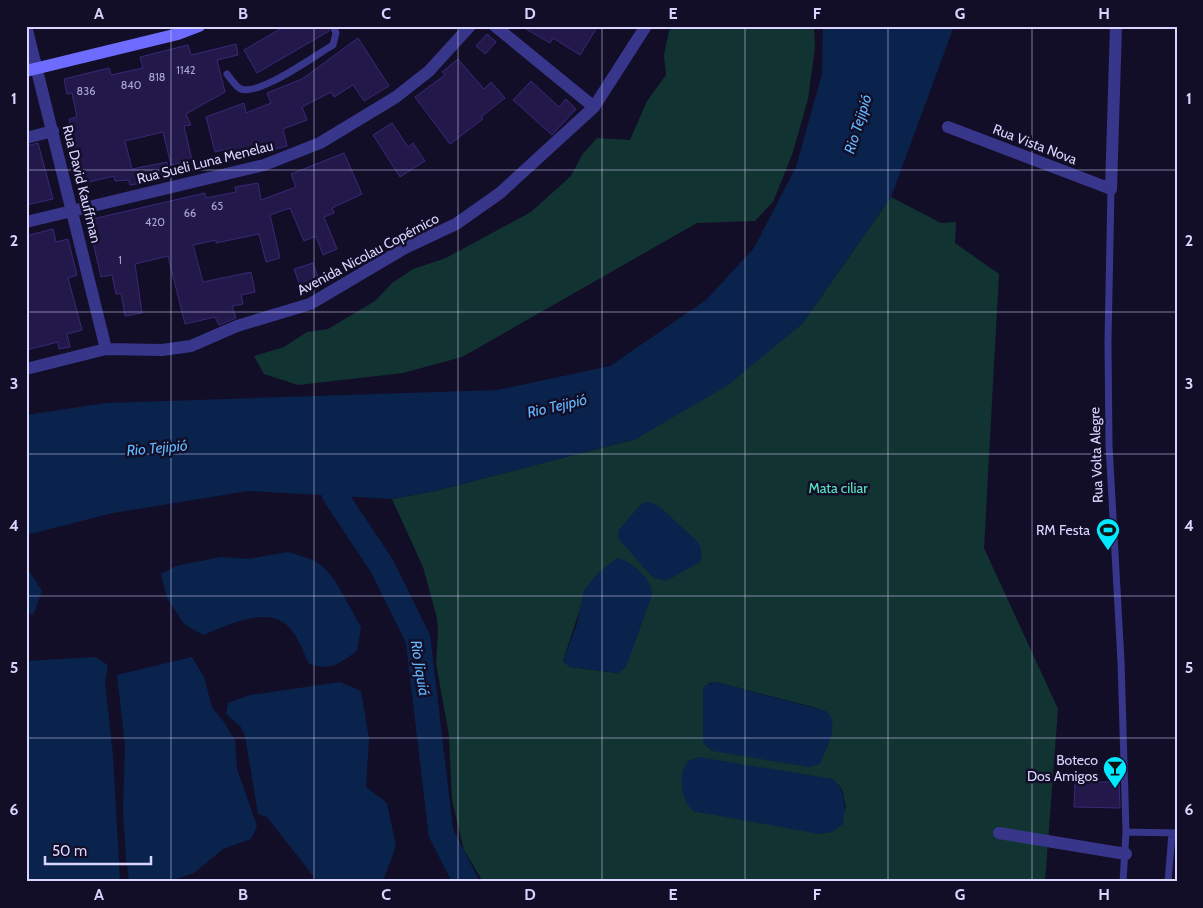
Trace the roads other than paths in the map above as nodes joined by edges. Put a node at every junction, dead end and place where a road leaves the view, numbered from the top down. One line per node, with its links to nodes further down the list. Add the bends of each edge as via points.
1 (26, 26): 9 (street, Rua David Kauffman)
2 (199, 26): 8 (street)
3 (333, 26): 10 (lane, via 336,34 333,45 265,86 246,90 239,88)
4 (470, 26): 16 (street, Rua Sueli Luna Menelau, via 429,71 396,97 320,143 264,165)
5 (495, 26): 11 (street)
6 (646, 26): 11 (street, Avenida Nicolau Copérnico)
7 (1116, 26): 15 (street, Rua Volta Alegre)
8 (177, 30): 9 (street)
9 (32, 70): 13 (street, Rua David Kauffman)
10 (227, 74)
11 (594, 107): 18 (street, Avenida Nicolau Copérnico, via 500,192 456,224 405,248 310,304 237,326 191,346 162,350)
12 (948, 127): 15 (street, Rua Vista Nova)
13 (53, 131): 14 (street); 16 (street, Rua David Kauffman)
14 (26, 138)
15 (1111, 189): 20 (lane, Rua Volta Alegre, via 1109,445 1121,661)
16 (73, 210): 17 (street, Rua Sueli Luna Menelau); 18 (street, Rua David Kauffman)
17 (26, 222)
18 (106, 349): 19 (street, Avenida Nicolau Copérnico)
19 (26, 369)
20 (1126, 832): 22 (lane); 23 (lane, Rua Volta Alegre)
21 (999, 833): 23 (street)
22 (1174, 833): 25 (lane)
23 (1126, 854): 24 (lane, Rua Volta Alegre)
24 (1122, 882)
25 (1168, 882)

